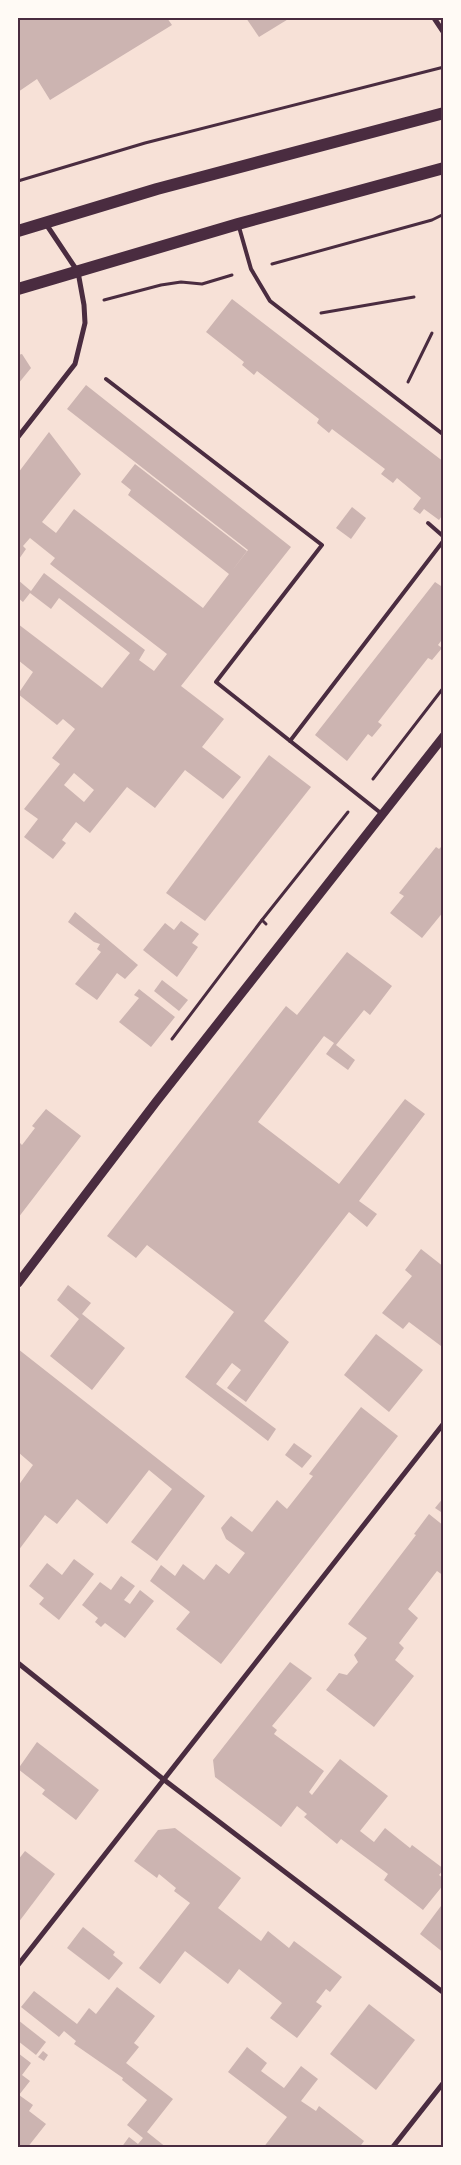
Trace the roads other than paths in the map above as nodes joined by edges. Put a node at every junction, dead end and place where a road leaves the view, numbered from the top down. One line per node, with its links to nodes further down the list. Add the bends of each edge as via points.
1 (434, 18): 2 (street)
2 (444, 33)
3 (444, 113): 5 (main road, via 157,189)
4 (444, 168): 6 (main road)
5 (46, 223): 7 (main road); 8 (street)
6 (238, 224): 8 (main road); 11 (lane, via 250,269 270,301)
7 (18, 230)
8 (78, 272): 9 (main road); 12 (street, via 85,323 75,364)
9 (18, 289)
10 (106, 379): 16 (lane, via 322,545 216,682)
11 (444, 435)
12 (18, 437)
13 (428, 523): 14 (lane)
14 (444, 539): 16 (lane)
15 (444, 736): 17 (street)
16 (290, 741): 17 (lane)
17 (382, 814): 18 (street)
18 (18, 1283)
19 (444, 1423): 21 (street)
20 (18, 1663): 21 (street)
21 (163, 1779): 22 (street); 23 (street)
22 (18, 1965)
23 (444, 1993)
24 (444, 2082): 25 (street)
25 (392, 2148)

